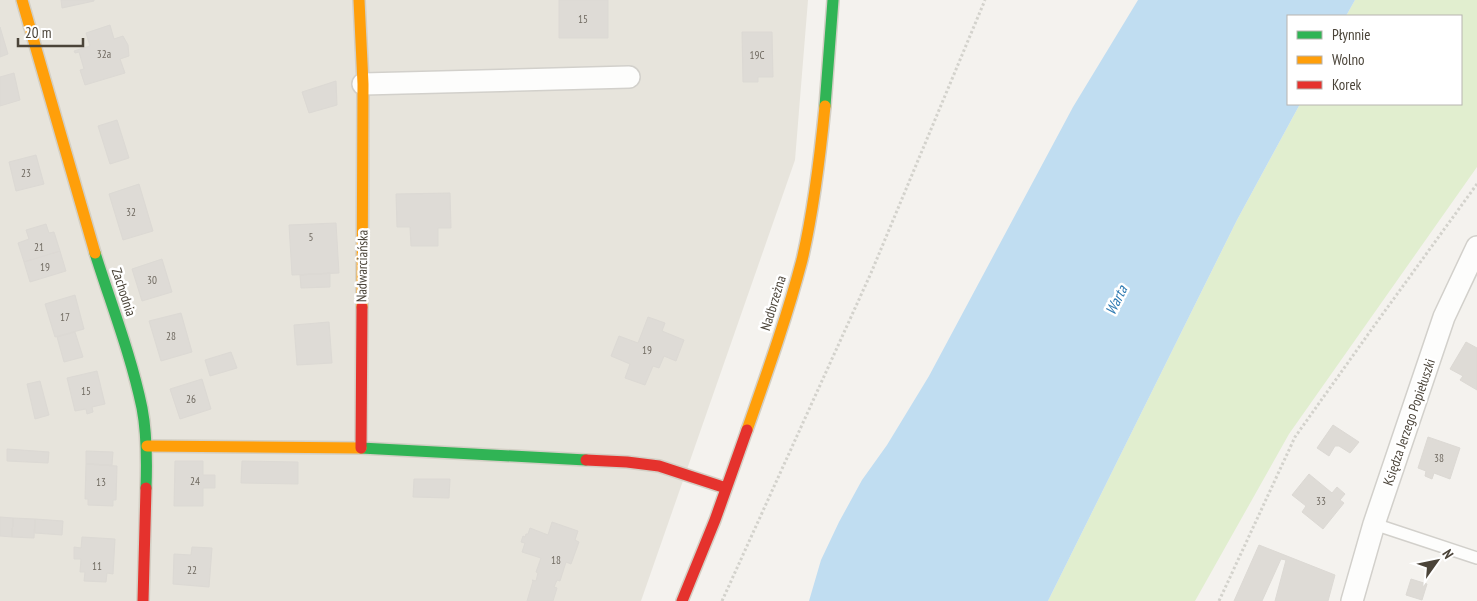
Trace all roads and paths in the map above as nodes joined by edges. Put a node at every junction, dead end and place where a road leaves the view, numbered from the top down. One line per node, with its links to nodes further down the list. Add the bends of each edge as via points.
1 (22, 0): 9 (street, Zachodnia, via 138,390)
2 (359, 0): 6 (street, Nadwarciańska)
3 (833, 0): 11 (street, Nadbrzeżna, via 820,156 806,241 784,322)
4 (985, 0): 16 (path, via 871,273)
5 (629, 77): 6 (street)
6 (363, 84): 10 (street, Nadwarciańska)
7 (1477, 184): 17 (path, via 1295,437)
8 (1477, 247): 12 (street, Księdza Jerzego Popiełuszki, via 1444,317)
9 (147, 446): 10 (street); 14 (street, Zachodnia)
10 (361, 448): 11 (street, via 645,464 671,469)
11 (726, 488): 15 (street, Nadbrzeżna)
12 (1374, 524): 13 (lane); 18 (street, Księdza Jerzego Popiełuszki)
13 (1477, 558)
14 (143, 601)
15 (682, 601)
16 (722, 601)
17 (1219, 601)
18 (1352, 601)

